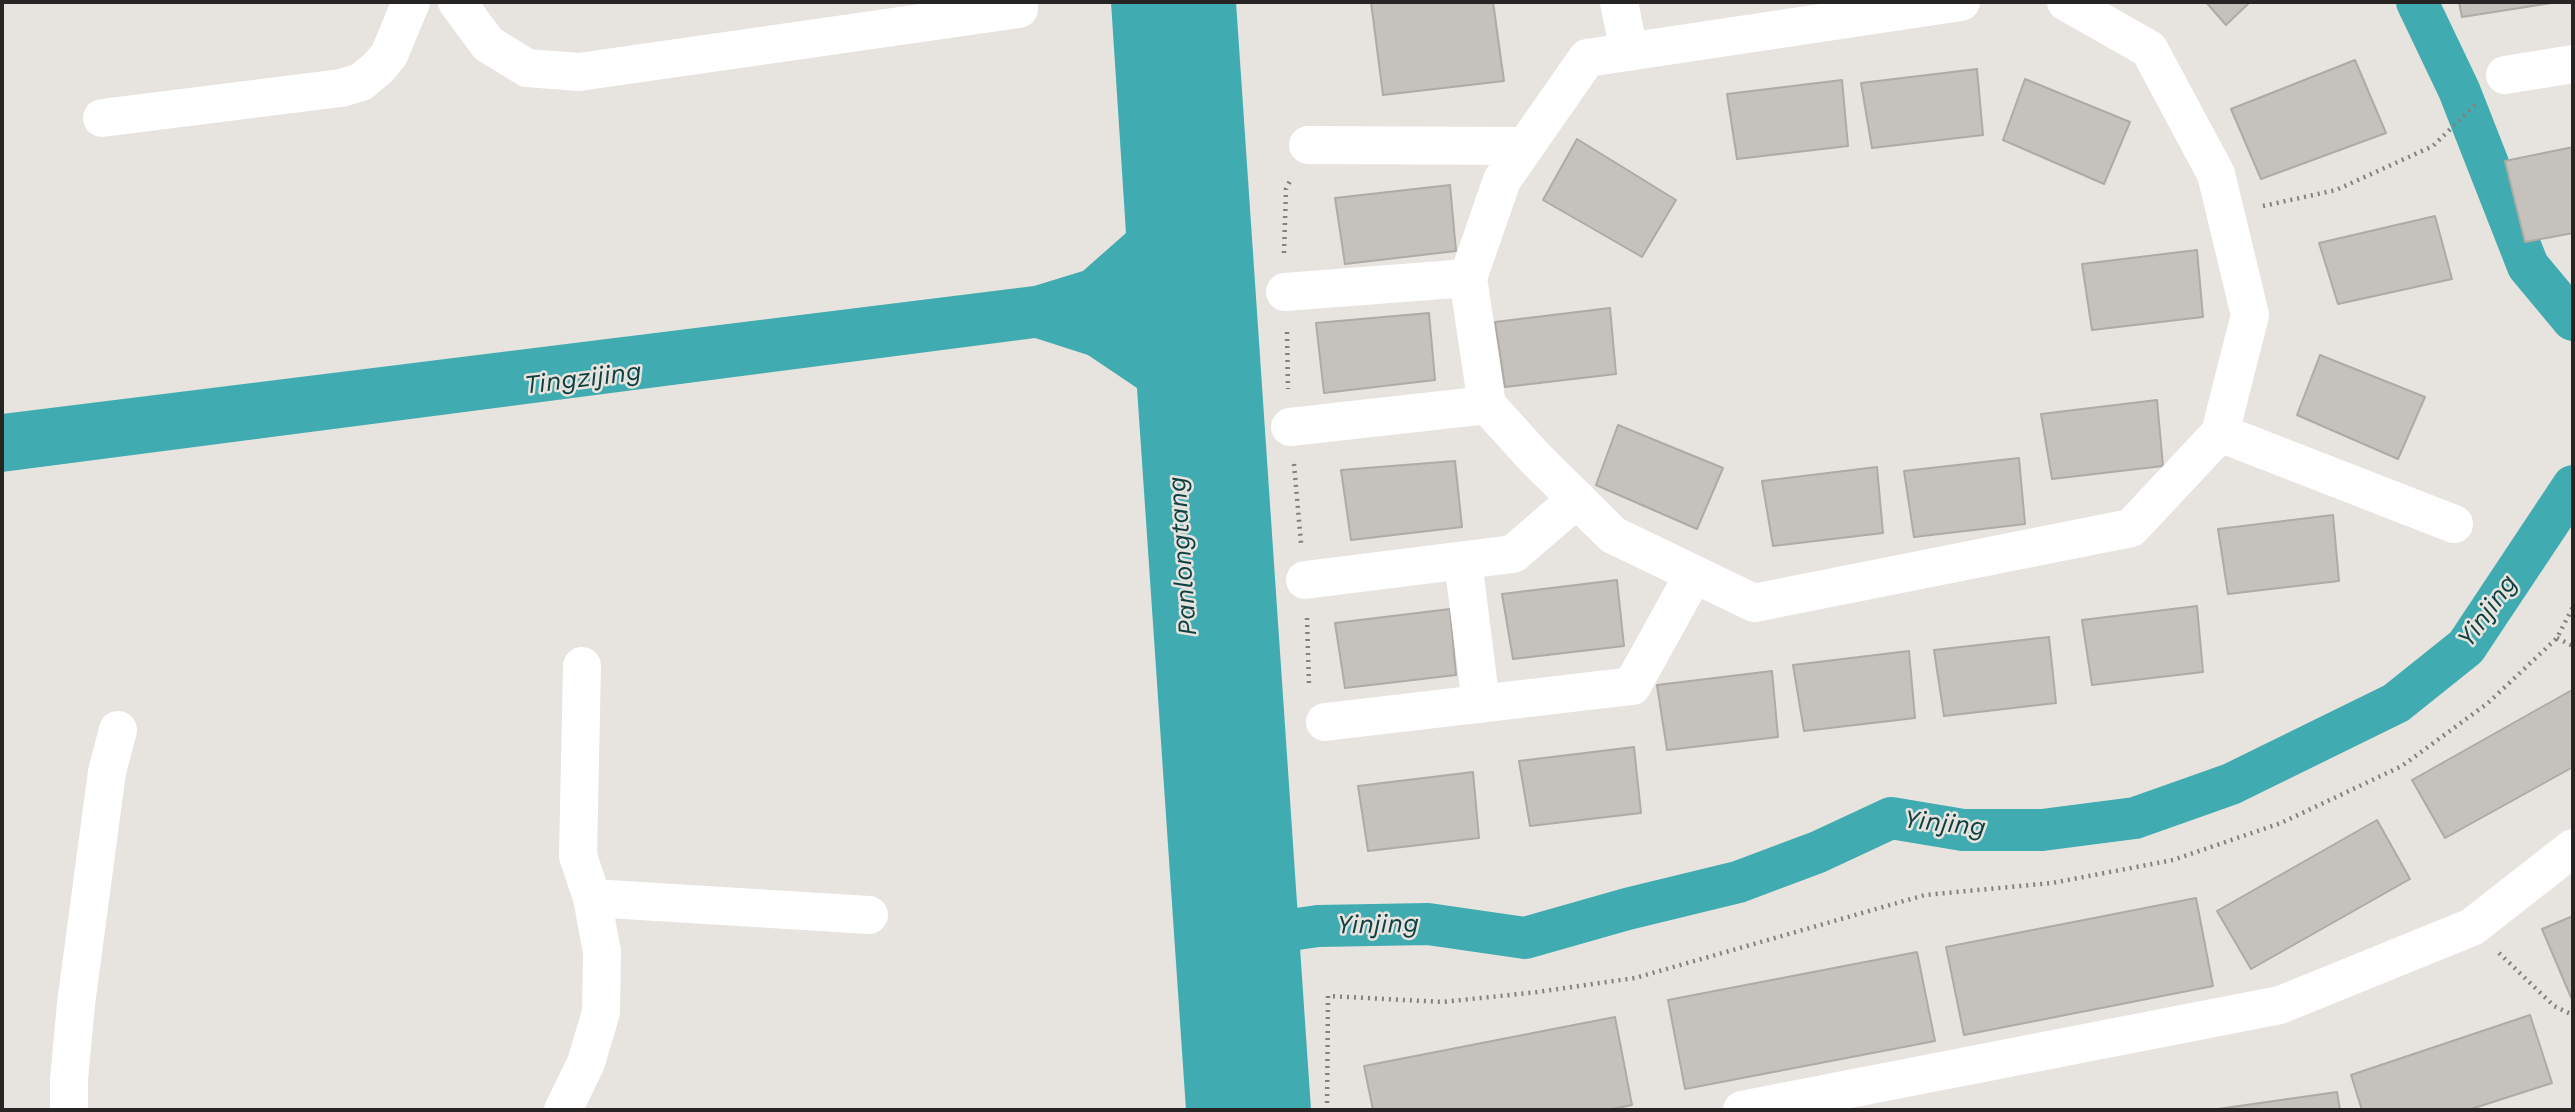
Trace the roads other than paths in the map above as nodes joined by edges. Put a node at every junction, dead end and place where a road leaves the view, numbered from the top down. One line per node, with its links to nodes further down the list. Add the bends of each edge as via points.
1 (411, 2): 10 (lane, via 388,55 361,82)
2 (457, 2): 6 (lane, via 488,44 527,68 579,72)
3 (1619, 2): 7 (lane)
4 (1961, 2): 7 (lane)
5 (2066, 2): 17 (lane, via 2149,49 2217,174 2250,315)
6 (1019, 9)
7 (1629, 52): 12 (lane, via 1587,58)
8 (2573, 64): 9 (lane)
9 (2505, 75)
10 (102, 118)
11 (1308, 145): 12 (lane)
12 (1525, 146): 13 (lane, via 1502,180)
13 (1468, 278): 14 (lane); 15 (lane)
14 (1285, 292)
15 (1488, 405): 16 (lane); 18 (lane)
16 (1290, 427)
17 (2220, 433): 19 (lane); 21 (lane, via 2131,528 1754,603)
18 (1577, 499): 20 (lane, via 1513,554); 21 (lane, via 1613,535)
19 (2455, 524)
20 (1463, 561): 22 (lane); 24 (lane)
21 (1694, 574): 24 (lane, via 1632,685)
22 (1305, 580)
23 (582, 666): 28 (lane, via 578,856)
24 (1482, 704): 25 (lane)
25 (1325, 722)
26 (118, 730): 31 (lane, via 107,772 76,1004)
27 (2573, 848): 30 (lane, via 2472,927 2280,1005)
28 (592, 898): 29 (lane); 32 (lane, via 602,952 601,1012 586,1063)
29 (869, 915)
30 (1828, 1102): 33 (lane)
31 (69, 1110)
32 (563, 1110)
33 (1742, 1110)

